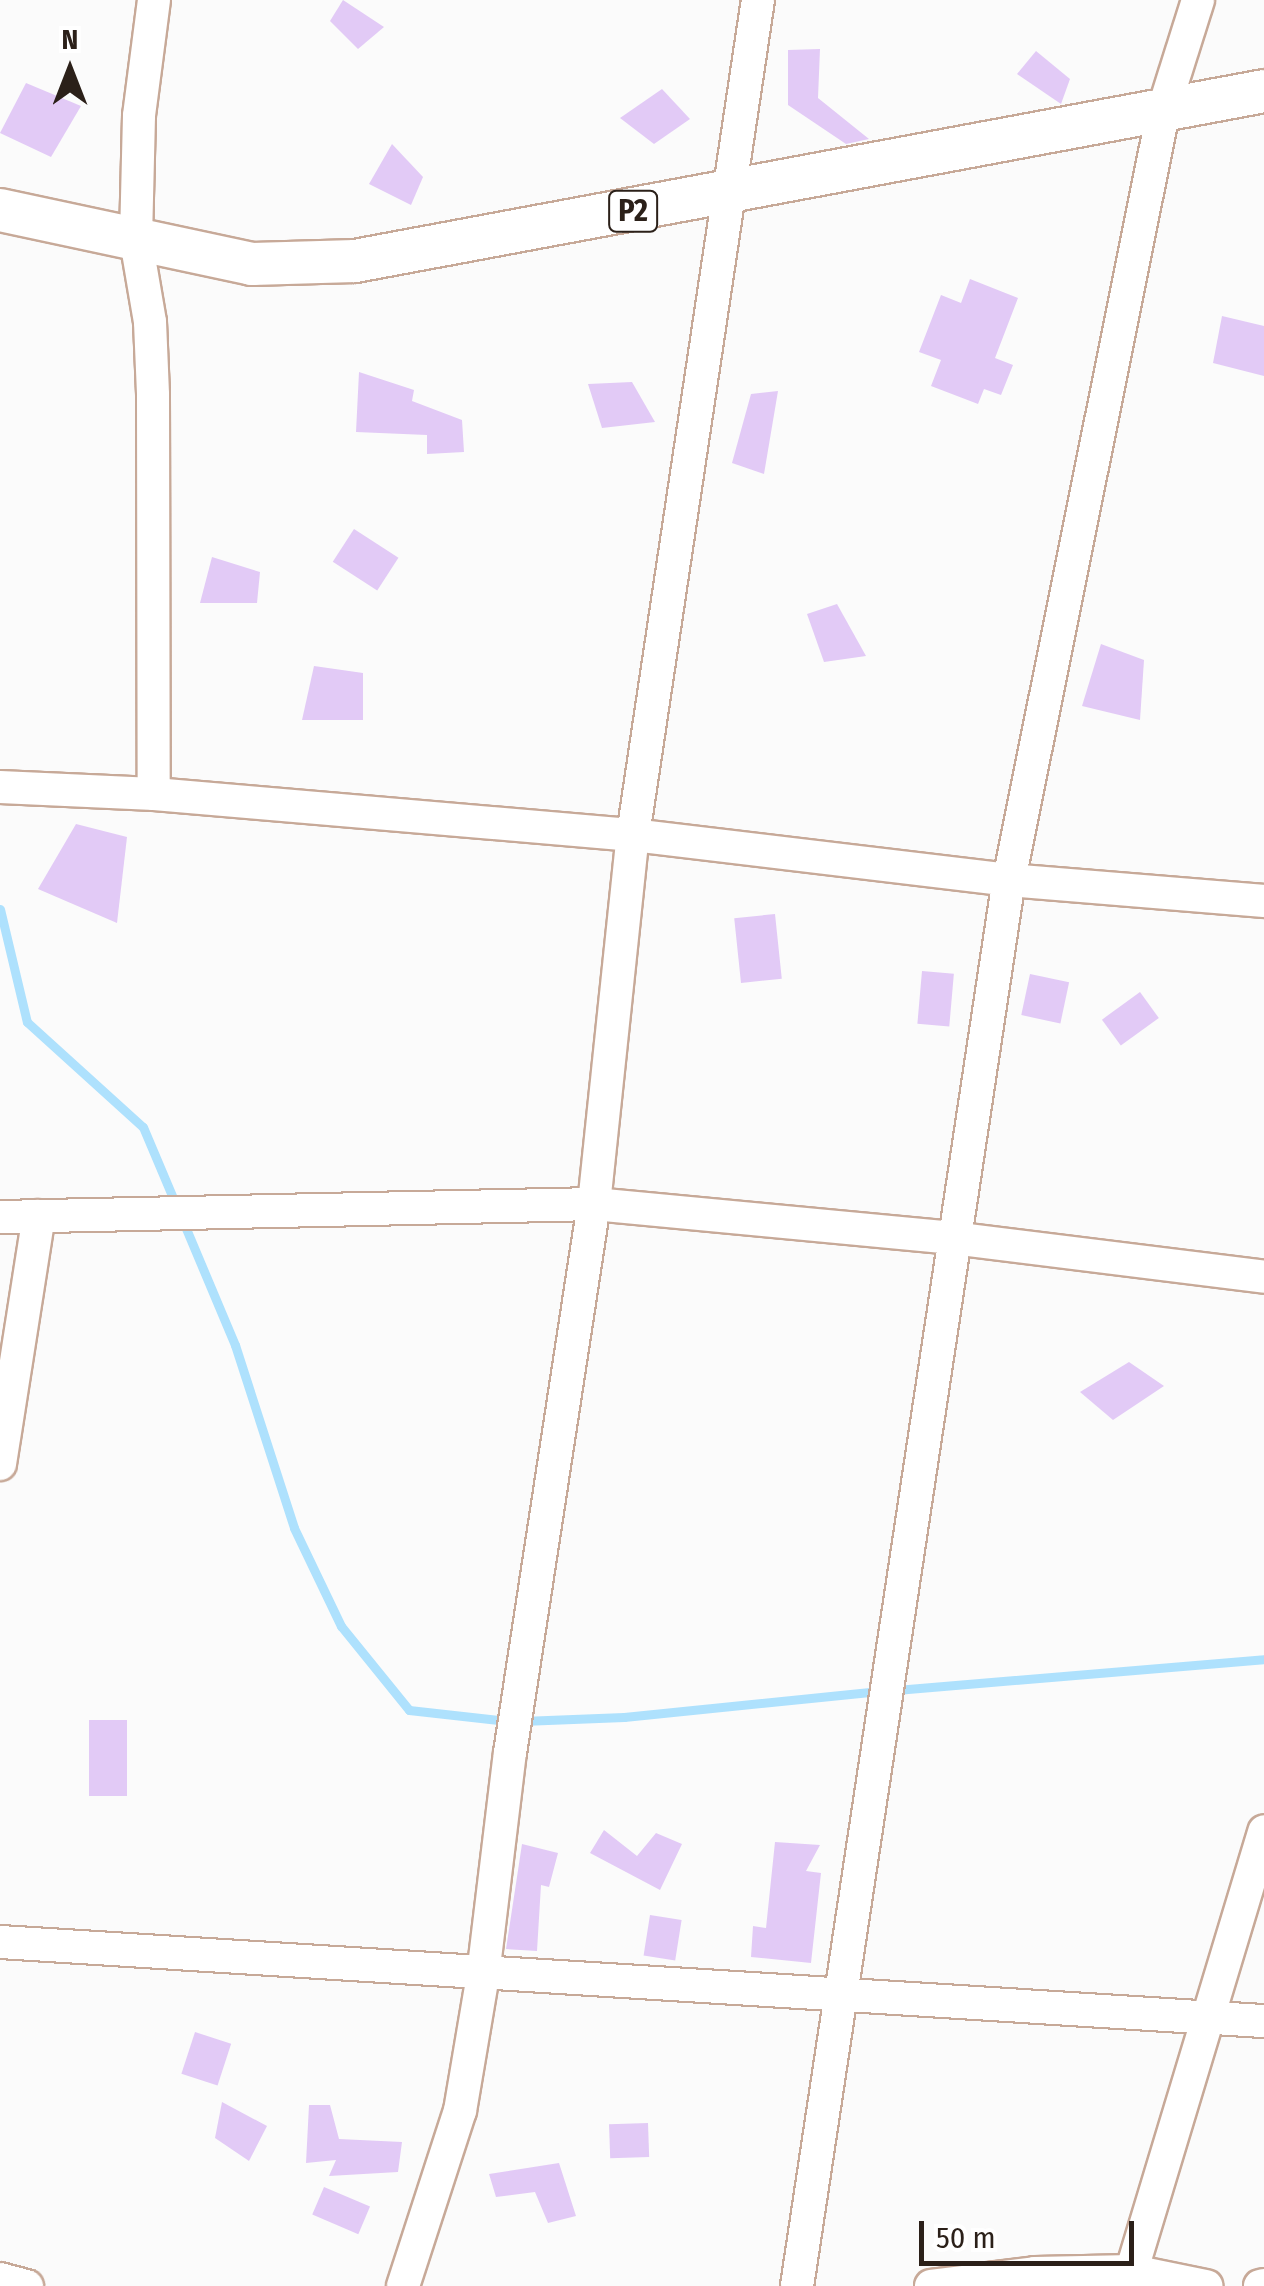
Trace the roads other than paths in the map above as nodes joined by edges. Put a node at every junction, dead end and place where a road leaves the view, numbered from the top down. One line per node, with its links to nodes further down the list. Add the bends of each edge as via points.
1 (154, 0): 8 (street, via 139,116)
2 (758, 0): 6 (street)
3 (1198, 0): 5 (street)
4 (1264, 91): 5 (main road, P2)
5 (1164, 108): 6 (main road, P2); 12 (street)
6 (728, 194): 8 (main road, P2, via 304,266 252,264); 11 (street)
7 (0, 210): 8 (main road, P2)
8 (136, 240): 10 (street, via 154,395)
9 (0, 787): 10 (street)
10 (154, 794): 11 (street)
11 (634, 835): 12 (street); 14 (street)
12 (1010, 880): 13 (street); 17 (street)
13 (1264, 901)
14 (594, 1204): 15 (street); 17 (street); 22 (street, via 520,1677)
15 (39, 1216): 16 (street); 19 (street)
16 (0, 1217)
17 (953, 1238): 18 (street); 23 (street)
18 (1264, 1277)
19 (0, 1464)
20 (1264, 1832): 24 (street)
21 (0, 1942): 22 (street)
22 (483, 1975): 23 (street); 29 (street, via 460,2111)
23 (844, 1996): 24 (street); 30 (street)
24 (1207, 2016): 25 (street); 27 (street)
25 (1264, 2021)
26 (0, 2278): 28 (street)
27 (1129, 2278): 31 (street, via 1036,2273); 32 (street)
28 (27, 2286)
29 (402, 2286)
30 (797, 2286)
31 (931, 2286)
32 (1206, 2286)

